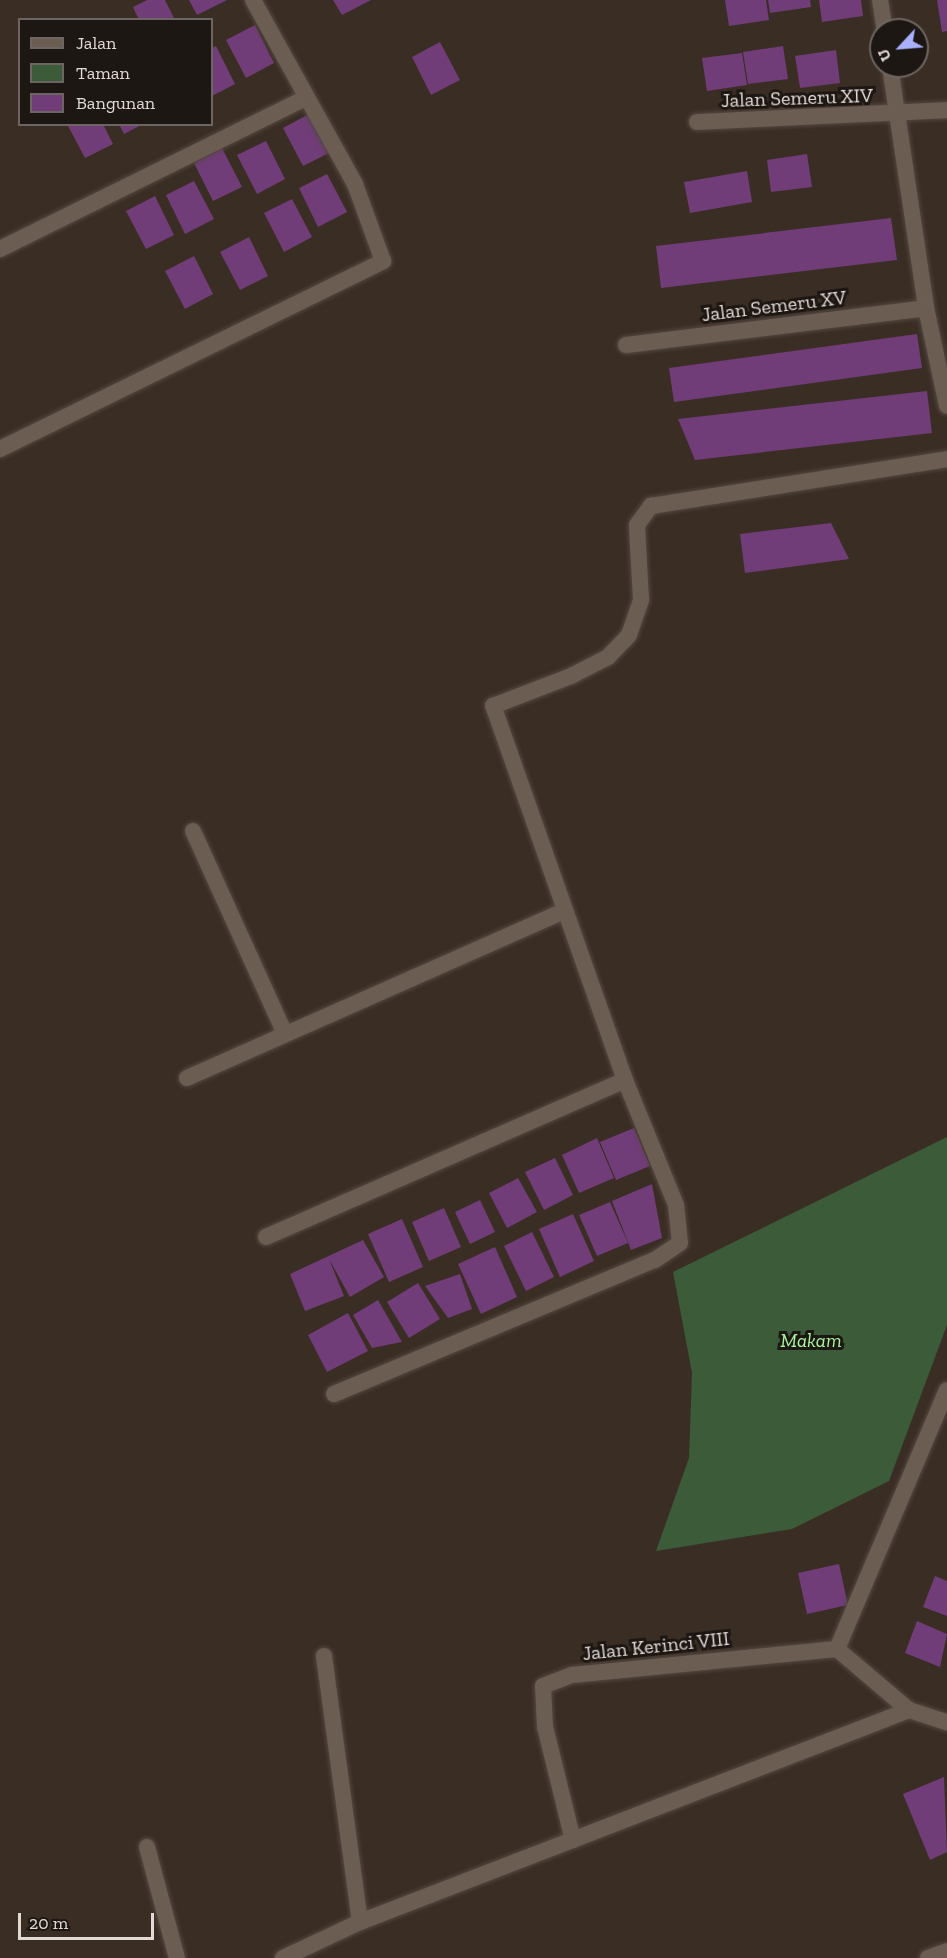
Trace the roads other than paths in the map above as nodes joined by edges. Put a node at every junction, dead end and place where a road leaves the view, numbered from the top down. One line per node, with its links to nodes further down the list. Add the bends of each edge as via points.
1 (253, 0): 5 (street)
2 (880, 0): 3 (street)
3 (883, 18)
4 (892, 78): 7 (street)
5 (305, 98): 9 (street); 13 (street, via 355,184 383,261)
6 (947, 110): 7 (street, Jalan Semeru XIV)
7 (898, 116): 8 (street, Jalan Semeru XIV); 10 (street)
8 (697, 122)
9 (0, 249)
10 (926, 308): 11 (street, Jalan Semeru XV); 12 (street)
11 (626, 345)
12 (947, 406)
13 (0, 450)
14 (947, 459): 16 (street, via 651,506 637,525 641,600 629,635 608,657 493,706)
15 (193, 831): 17 (street)
16 (564, 911): 17 (street); 19 (street)
17 (285, 1034): 18 (street)
18 (187, 1078)
19 (625, 1080): 20 (street); 22 (street, via 676,1205 680,1243 655,1260)
20 (266, 1237)
21 (947, 1390): 23 (street)
22 (334, 1394)
23 (837, 1649): 25 (street); 27 (street, Jalan Kerinci VIII, via 572,1675 543,1686 545,1727)
24 (324, 1656): 29 (street)
25 (909, 1710): 26 (street); 27 (street)
26 (947, 1722)
27 (573, 1840): 29 (street)
28 (147, 1847): 31 (street)
29 (360, 1922): 32 (street)
30 (947, 1951): 33 (street)
31 (177, 1958)
32 (283, 1958)
33 (928, 1958)

